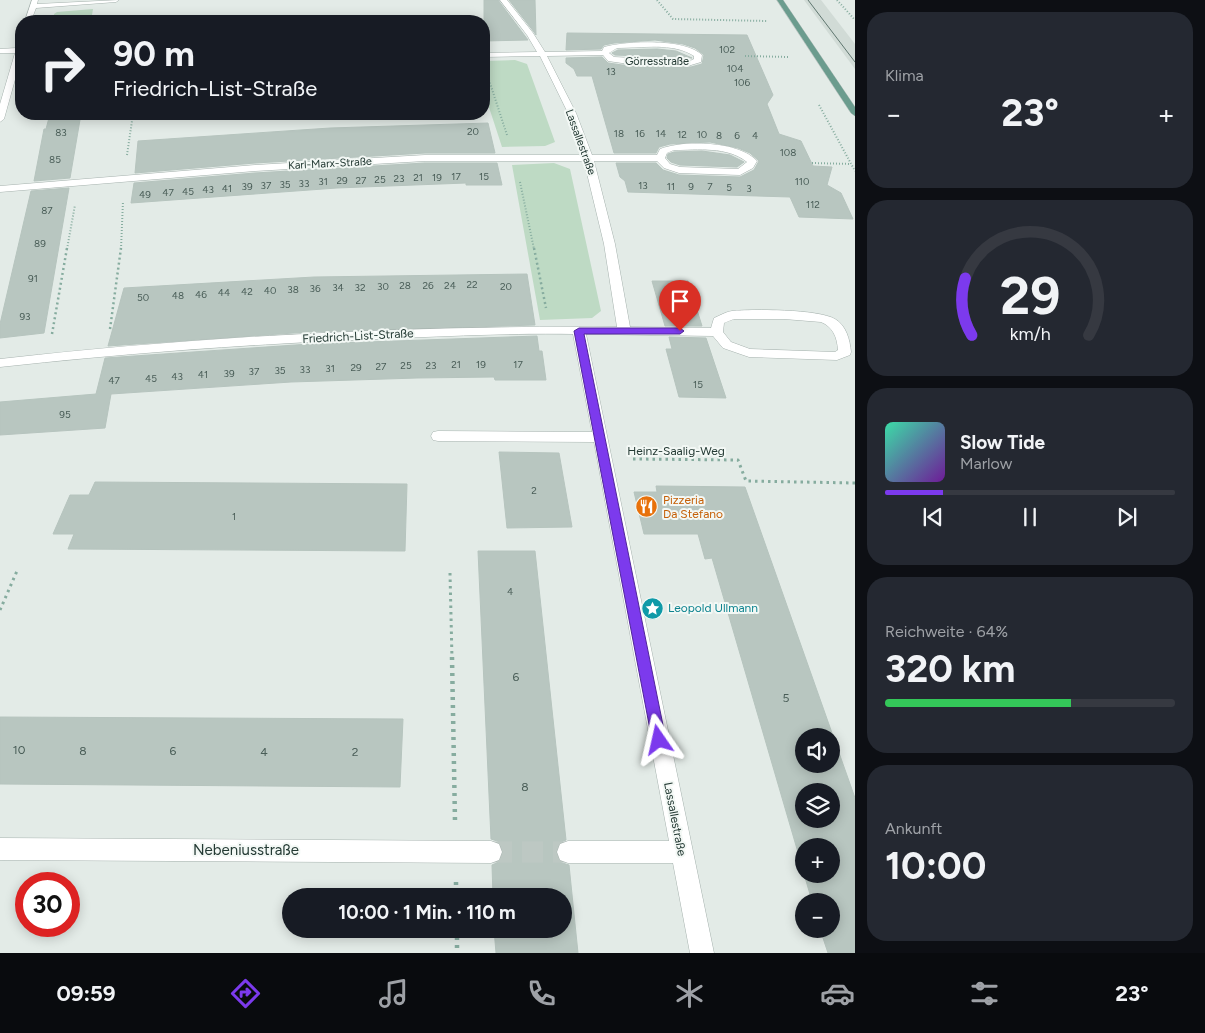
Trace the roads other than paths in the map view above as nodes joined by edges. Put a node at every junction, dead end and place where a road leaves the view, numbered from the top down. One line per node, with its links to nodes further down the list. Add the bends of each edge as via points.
1 (116, 0): 4 (street)
2 (503, 0): 8 (street, Lassallestraße)
3 (780, 0): 14 (main road)
4 (34, 3): 5 (street)
5 (30, 15)
6 (15, 49): 7 (street)
7 (0, 51)
8 (542, 53): 9 (street, Görresstraße); 10 (street, Görresstraße); 16 (street, Lassallestraße, via 566,100)
9 (605, 53): 9 (street, Görresstraße, via 622,61 691,63 698,60 694,51 673,47 617,46)
10 (490, 55)
11 (15, 67): 13 (street)
12 (15, 88): 13 (street)
13 (8, 89): 15 (street)
14 (855, 112)
15 (0, 119)
16 (588, 157): 17 (street, Karl-Marx-Straße); 18 (street, Karl-Marx-Straße, via 406,159); 20 (street, Lassallestraße, via 608,232)
17 (660, 158): 17 (street, Karl-Marx-Straße, via 667,166 679,170 740,172 752,162 747,155 732,149 672,148 663,150)
18 (0, 189)
19 (579, 331): 20 (street, Friedrich-List-Straße); 22 (street, Friedrich-List-Straße, via 296,339 107,351); 24 (street, Lassallestraße)
20 (624, 331): 21 (street, Friedrich-List-Straße)
21 (717, 332): 21 (street, via 727,344 749,353 837,356 845,352 844,338 830,321 816,317 732,315 718,321)
22 (0, 363)
23 (438, 436): 24 (street)
24 (599, 437): 28 (street, Lassallestraße)
25 (0, 849): 26 (street, Nebeniusstraße)
26 (491, 852)
27 (568, 852): 28 (street)
28 (681, 852): 29 (street, Lassallestraße)
29 (702, 953)

